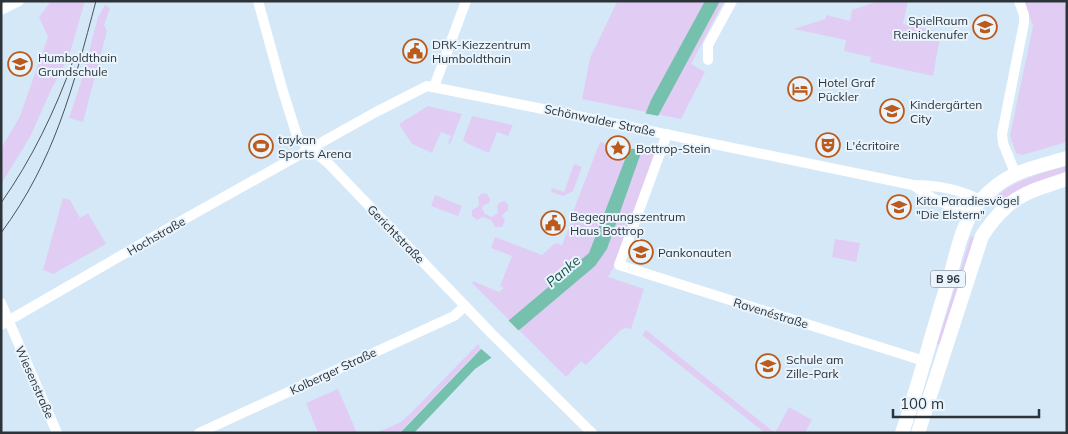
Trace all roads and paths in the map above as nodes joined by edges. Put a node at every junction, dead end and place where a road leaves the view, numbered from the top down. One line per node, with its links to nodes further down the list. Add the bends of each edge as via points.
1 (20, 1): 6 (street)
2 (258, 1): 10 (street, Gerichtstraße, via 297,136)
3 (466, 1): 8 (street)
4 (732, 1): 7 (street, via 708,45)
5 (1019, 1): 12 (street, via 1024,23 1002,139)
6 (1, 10)
7 (708, 60)
8 (434, 87): 9 (street, Schönwalder Straße); 10 (street, Hochstraße, via 427,86)
9 (667, 134): 14 (street, Schönwalder Straße); 21 (street, Ravenéstraße, via 619,266)
10 (311, 149): 19 (street, Gerichtstraße); 20 (street, Hochstraße)
11 (1067, 158): 12 (main road, B 96)
12 (1016, 175): 15 (main road, B 96, via 997,185)
13 (1067, 180): 17 (main road, B 96, via 1014,200)
14 (913, 184): 15 (street, Schönwalder Straße, via 959,190); 16 (street, Schönwalder Straße, via 932,198)
15 (980, 200): 16 (main road, B 96); 17 (main road)
16 (971, 215): 17 (main road); 21 (main road, B 96)
17 (992, 220): 22 (main road, B 96, via 980,241)
18 (1, 303): 20 (street, Wiesenstraße)
19 (465, 306): 24 (street, Kolberger Straße, via 454,316); 25 (street, Gerichtstraße)
20 (5, 323): 23 (street, Wiesenstraße)
21 (924, 361): 22 (main road); 26 (main road, B 96)
22 (940, 367): 27 (main road, B 96)
23 (57, 433)
24 (199, 433)
25 (592, 433)
26 (902, 433)
27 (918, 433)

